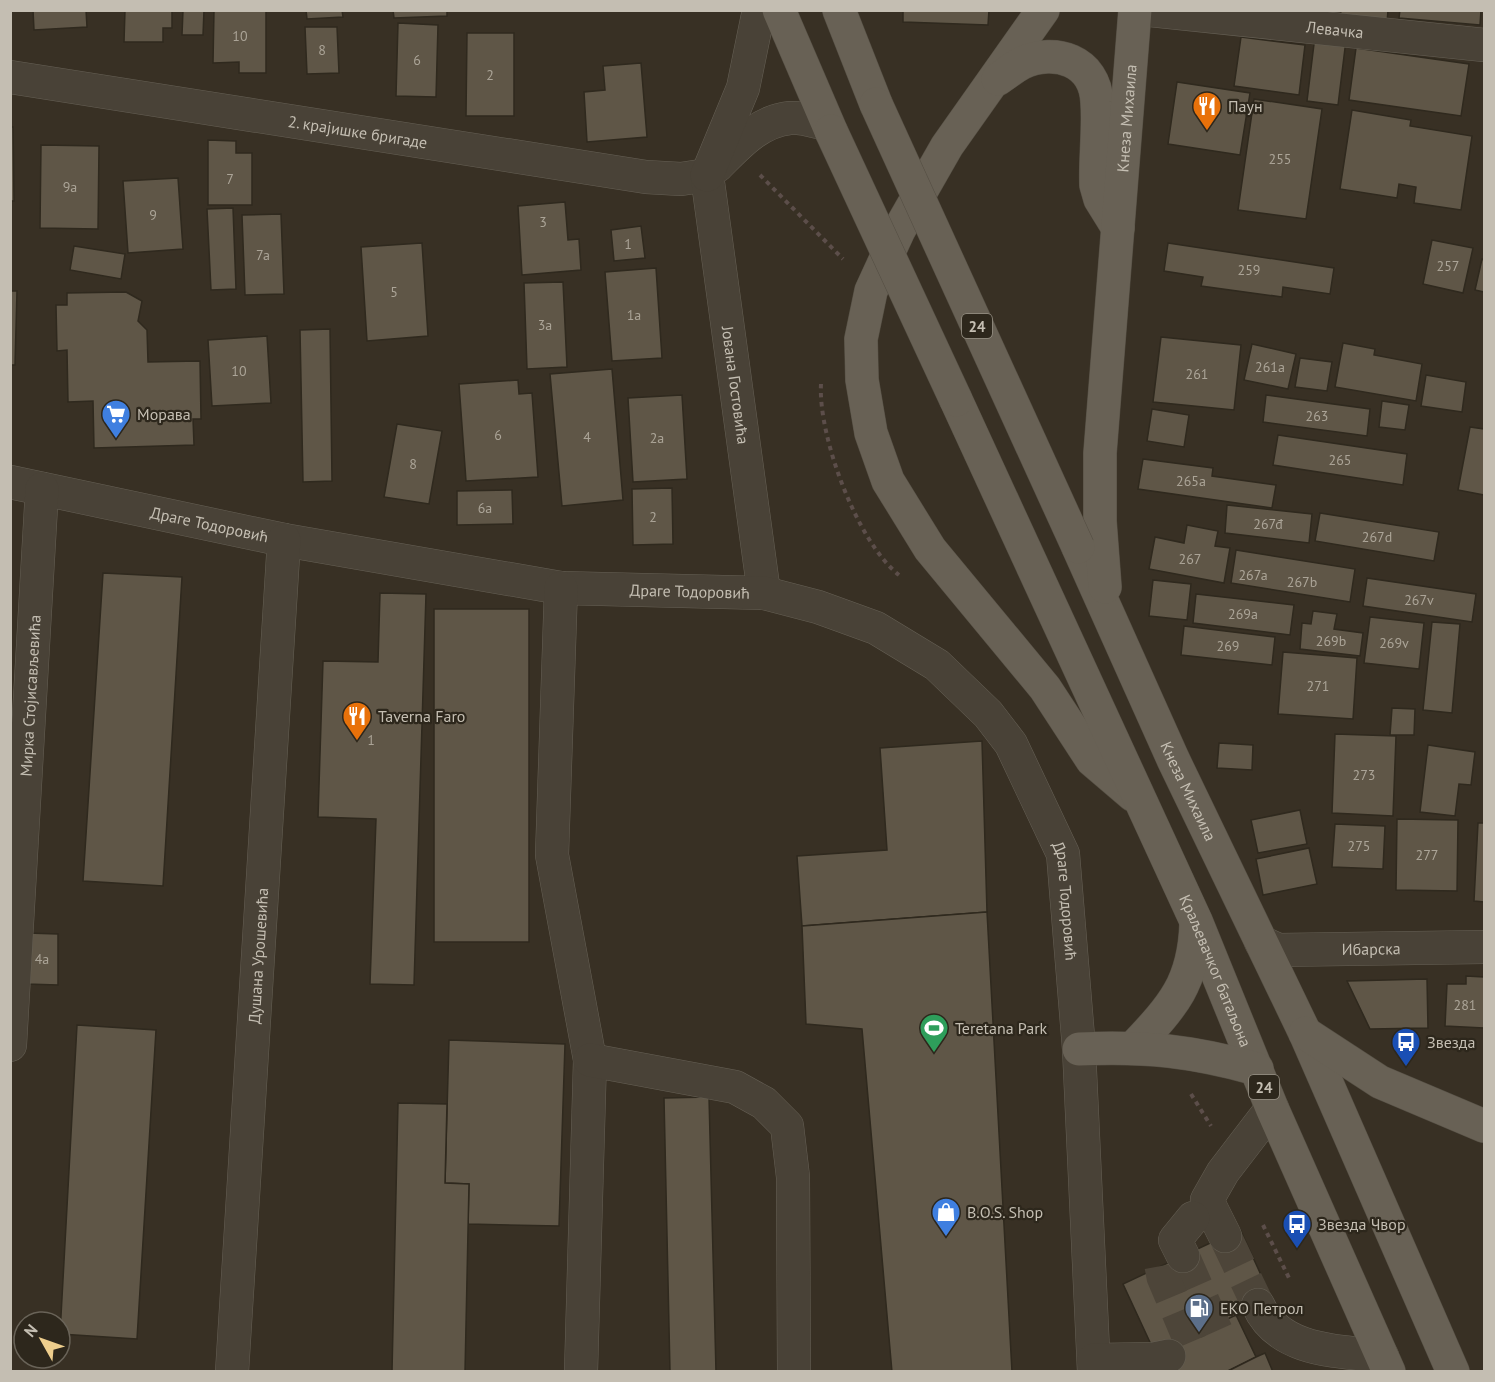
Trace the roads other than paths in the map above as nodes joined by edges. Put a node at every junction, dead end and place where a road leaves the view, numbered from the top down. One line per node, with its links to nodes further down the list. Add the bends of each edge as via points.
1 (759, 10): 11 (street, via 743,88)
2 (779, 10): 10 (main road, 24)
3 (839, 10): 18 (main road, Кнеза Михаила / 24, bridge, via 876,104)
4 (1043, 10): 9 (main road)
5 (1136, 10): 12 (main road, Кнеза Михаила)
6 (1150, 10): 7 (street, Левачка)
7 (1485, 45)
8 (10, 77): 11 (street, 2. крајишке бригаде, via 646,177 681,180)
9 (995, 81): 12 (main road, via 1023,63 1062,56 1079,64 1091,80 1098,100 1096,185); 19 (main road, via 947,146 899,230 871,291 861,339 862,380 871,433 888,481 930,549 1045,688 1092,760)
10 (829, 127): 11 (street, via 791,118 771,124 754,132); 19 (main road, 24, bridge)
11 (707, 175): 17 (street, Јована Гостовића)
12 (1118, 228): 18 (main road, Кнеза Михаила, via 1100,453 1100,521)
13 (10, 482): 14 (street, Драге Тодоровић)
14 (42, 489): 15 (street, Драге Тодоровић); 24 (street, Мирка Стојисављевића)
15 (284, 540): 16 (street, Драге Тодоровић); 37 (street, Душана Урошевића)
16 (561, 588): 17 (street, Драге Тодоровић); 27 (street, via 552,855)
17 (764, 593): 26 (street, Драге Тодоровић, via 849,617 906,645 963,688 1011,744 1063,854)
18 (1107, 610): 21 (main road, Кнеза Михаила / 24)
19 (1142, 802): 20 (main road, Краљевачког батаљона / 24)
20 (1196, 921): 25 (main road, via 1195,953 1183,986 1162,1017); 28 (main road, Краљевачког батаљона / 24)
21 (1261, 942): 22 (street, Ибарска, via 1278,950); 23 (main road, Кнеза Михаила / 24)
22 (1485, 947)
23 (1305, 1033): 30 (main road, via 1380,1082); 36 (main road, 24)
24 (10, 1045)
25 (1134, 1047): 26 (main road); 28 (main road, via 1181,1051)
26 (1079, 1049): 35 (street)
27 (590, 1060): 38 (street); 39 (street, via 735,1087 764,1103 787,1126 793,1177)
28 (1257, 1069): 29 (main road, Краљевачког батаљона / 24)
29 (1272, 1107): 31 (street, via 1223,1172); 34 (main road, Краљевачког батаљона / 24)
30 (1485, 1126)
31 (1193, 1237)
32 (1250, 1318): 34 (street, via 1293,1340)
33 (1169, 1356): 35 (street)
34 (1386, 1364)
35 (1094, 1366)
36 (1452, 1368)
37 (232, 1371)
38 (581, 1371)
39 (794, 1371)

